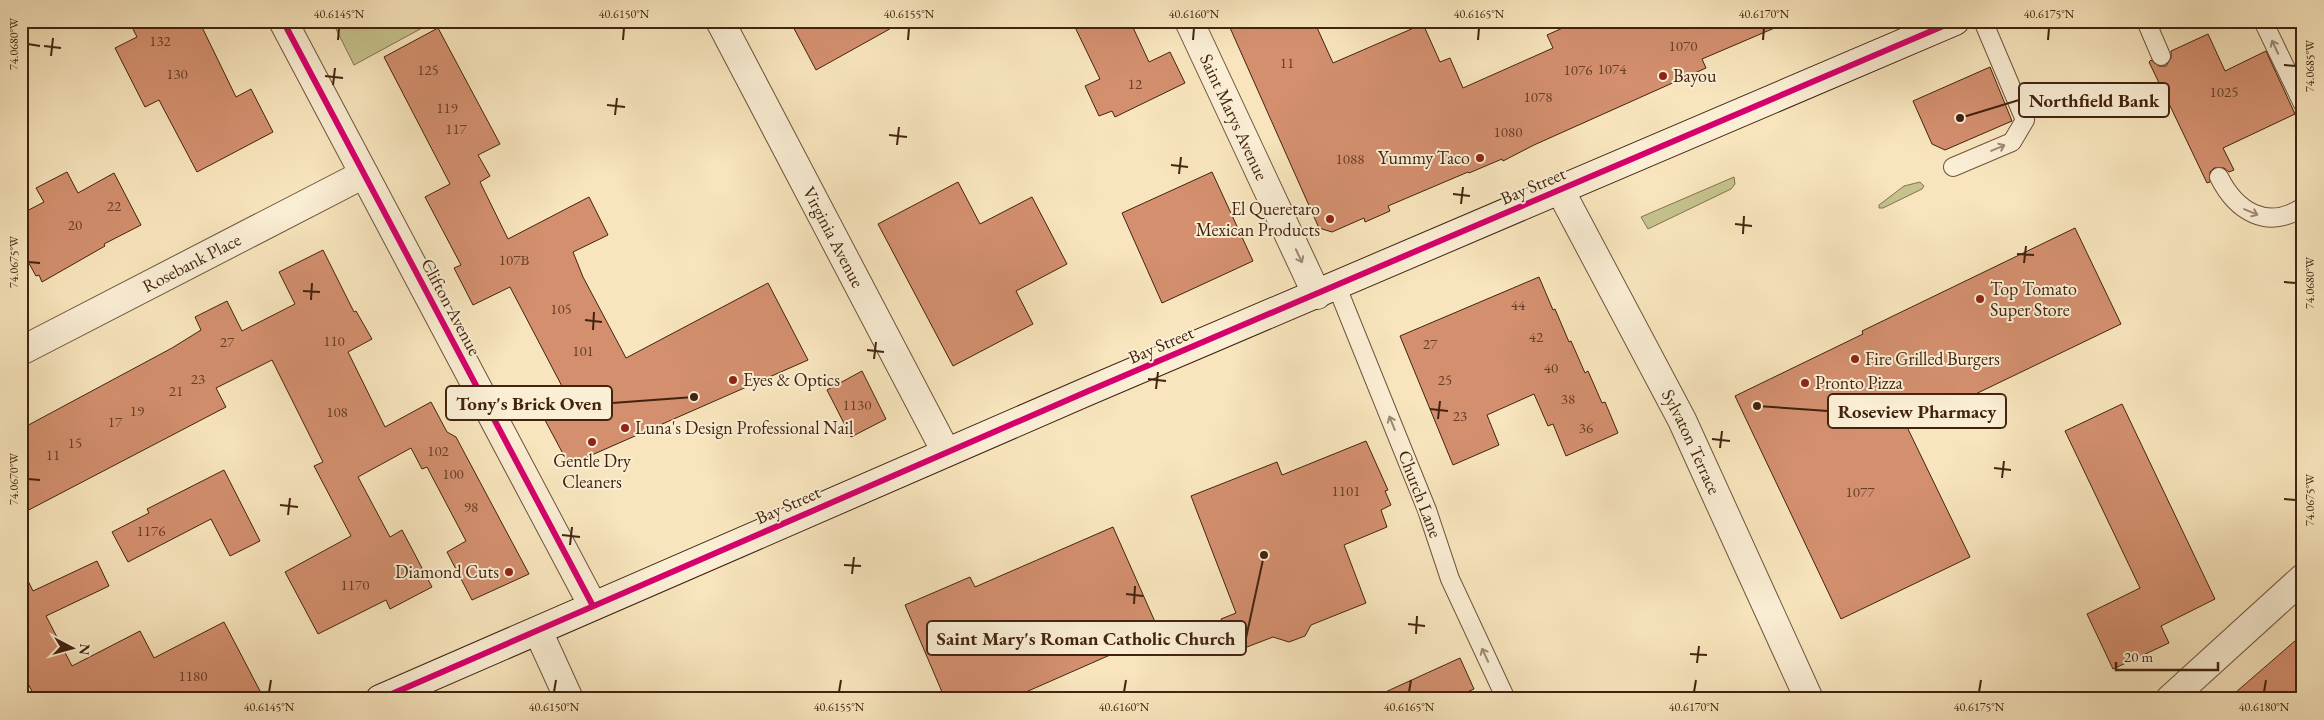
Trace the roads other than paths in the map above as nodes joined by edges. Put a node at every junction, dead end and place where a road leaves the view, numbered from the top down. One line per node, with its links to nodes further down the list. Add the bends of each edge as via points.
1 (283, 21): 11 (street, Clifton Avenue)
2 (720, 21): 17 (street, Virginia Avenue)
3 (1189, 21): 15 (street, Saint Marys Avenue, one-way to 15)
4 (1955, 21): 13 (street, Bay Street)
5 (1983, 21): 10 (lane, one-way to 5, via 2012,142 2025,120)
6 (2146, 21): 8 (lane)
7 (2263, 21): 9 (lane, one-way to 7)
8 (2161, 56)
9 (2303, 104)
10 (1953, 167)
11 (364, 174): 16 (street, Rosebank Place); 19 (street, Clifton Avenue)
12 (2219, 177): 14 (lane, one-way to 14, via 2235,203 2246,211 2274,218)
13 (1560, 190): 15 (street, Bay Street); 24 (street, Sylvaton Terrace, via 1682,420)
14 (2303, 207)
15 (1327, 291): 17 (street, Bay Street); 23 (lane, Church Lane, one-way to 15, via 1450,579 1427,510)
16 (21, 351)
17 (946, 452): 19 (street, Bay Street)
18 (2303, 578): 25 (street)
19 (592, 606): 20 (street, Bay Street)
20 (538, 631): 21 (street, Bay Street); 22 (street)
21 (380, 699)
22 (569, 699)
23 (1506, 699)
24 (1809, 699)
25 (2170, 699)

